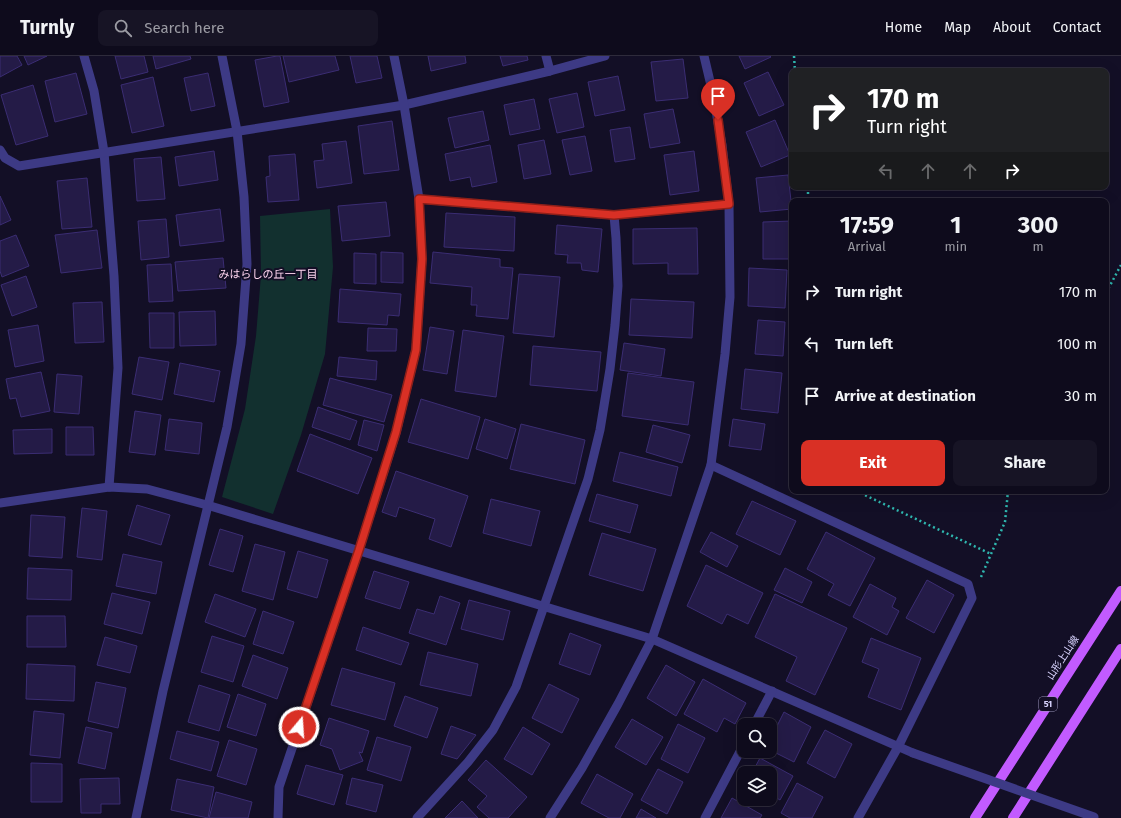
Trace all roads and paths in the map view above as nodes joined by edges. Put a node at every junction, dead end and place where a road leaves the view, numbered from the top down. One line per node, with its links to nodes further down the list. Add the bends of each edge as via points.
1 (84, 56): 13 (lane, via 94,91)
2 (222, 56): 11 (lane)
3 (394, 56): 10 (lane)
4 (546, 56): 9 (lane)
5 (605, 56): 9 (lane)
6 (704, 56): 15 (lane, via 721,138)
7 (794, 56): 8 (path)
8 (795, 68)
9 (550, 71): 10 (lane)
10 (404, 105): 11 (lane); 14 (lane)
11 (237, 132): 13 (lane); 24 (lane, via 244,197 247,264 245,306 227,427)
12 (0, 150): 13 (lane, via 5,158 19,166)
13 (104, 152): 20 (lane, via 118,368)
14 (419, 199): 16 (lane); 25 (lane, via 422,259 416,350 396,432)
15 (729, 204): 16 (lane); 19 (lane, via 730,297)
16 (614, 215): 29 (lane, via 618,286 610,369 600,430 588,479)
17 (1121, 265): 18 (path)
18 (1109, 287)
19 (711, 465): 28 (lane, via 968,584); 30 (lane)
20 (109, 487): 23 (lane); 24 (lane, via 147,489)
21 (862, 494): 26 (path)
22 (1008, 494): 26 (path, via 1005,522)
23 (0, 503)
24 (208, 505): 25 (lane); 37 (lane, via 163,691)
25 (359, 550): 29 (lane); 38 (lane, via 279,787)
26 (991, 554): 28 (path)
27 (1121, 591): 43 (main road, 山形上山線 / 51)
28 (972, 598): 34 (lane)
29 (545, 606): 30 (lane); 39 (lane, via 516,687 493,730)
30 (652, 639): 32 (lane); 40 (lane, via 618,704)
31 (1121, 649): 44 (main road)
32 (772, 691): 33 (lane); 34 (lane)
33 (758, 718)
34 (898, 747): 36 (lane, bridge); 42 (lane)
35 (737, 757): 41 (lane)
36 (1095, 817)
37 (136, 818)
38 (278, 818)
39 (417, 818)
40 (550, 818)
41 (705, 818)
42 (858, 818)
43 (975, 818)
44 (1013, 818)

